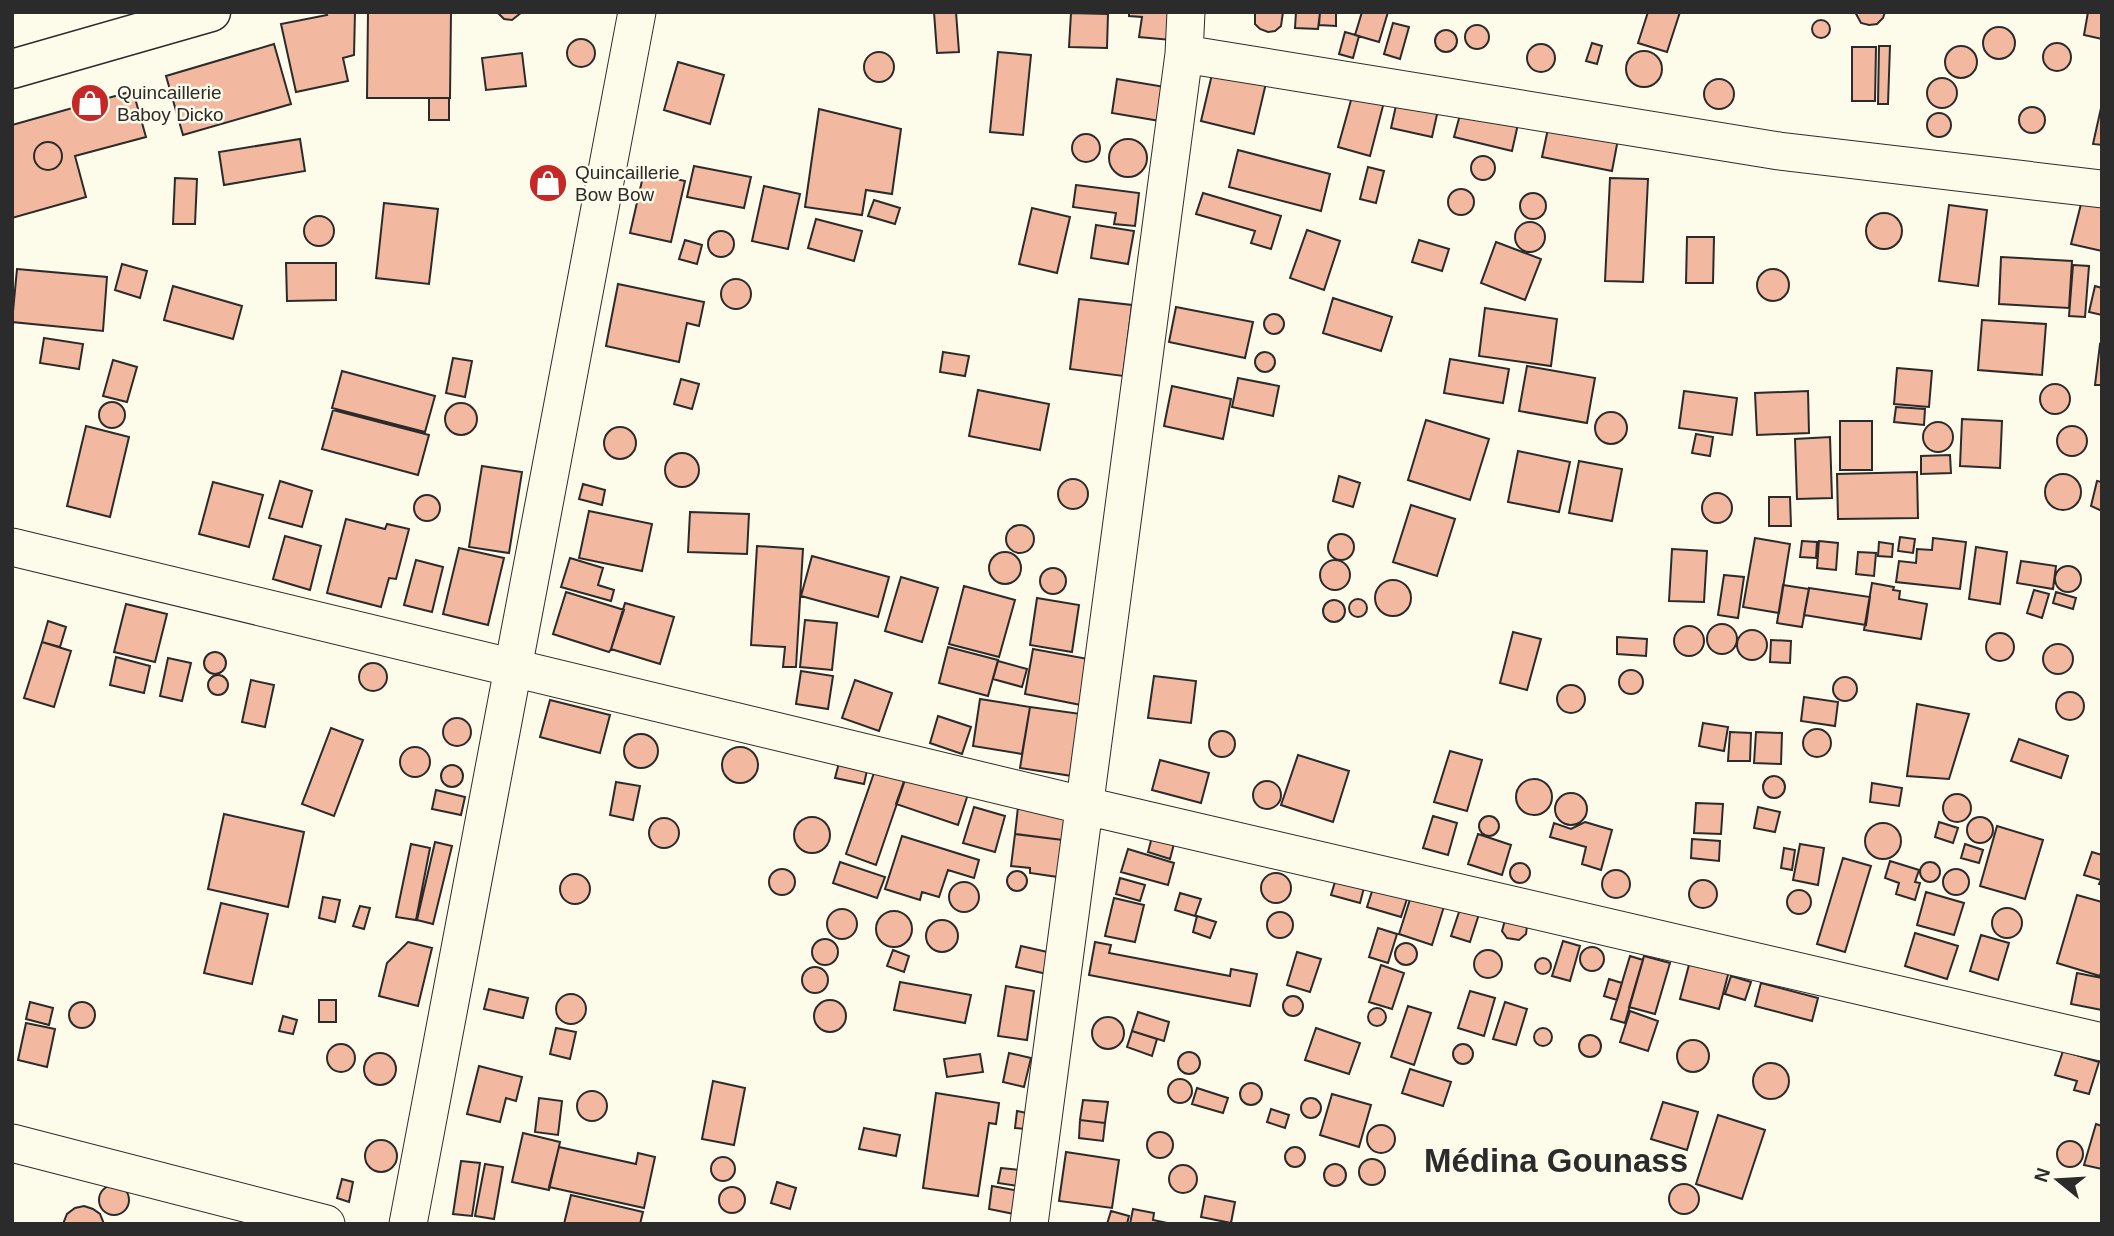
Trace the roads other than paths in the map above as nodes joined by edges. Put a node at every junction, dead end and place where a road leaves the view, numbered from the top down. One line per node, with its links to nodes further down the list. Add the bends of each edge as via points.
1 (211, 12): 5 (highway)
2 (637, 12): 8 (street)
3 (1186, 12): 4 (street)
4 (1184, 54): 6 (street, via 1779,151); 9 (street)
5 (12, 69)
6 (2102, 189)
7 (12, 547): 8 (street)
8 (513, 669): 9 (street); 13 (street)
9 (1086, 806): 10 (street); 14 (street)
10 (2102, 1042)
11 (12, 1143): 12 (street)
12 (326, 1224)
13 (408, 1224)
14 (1029, 1224)

